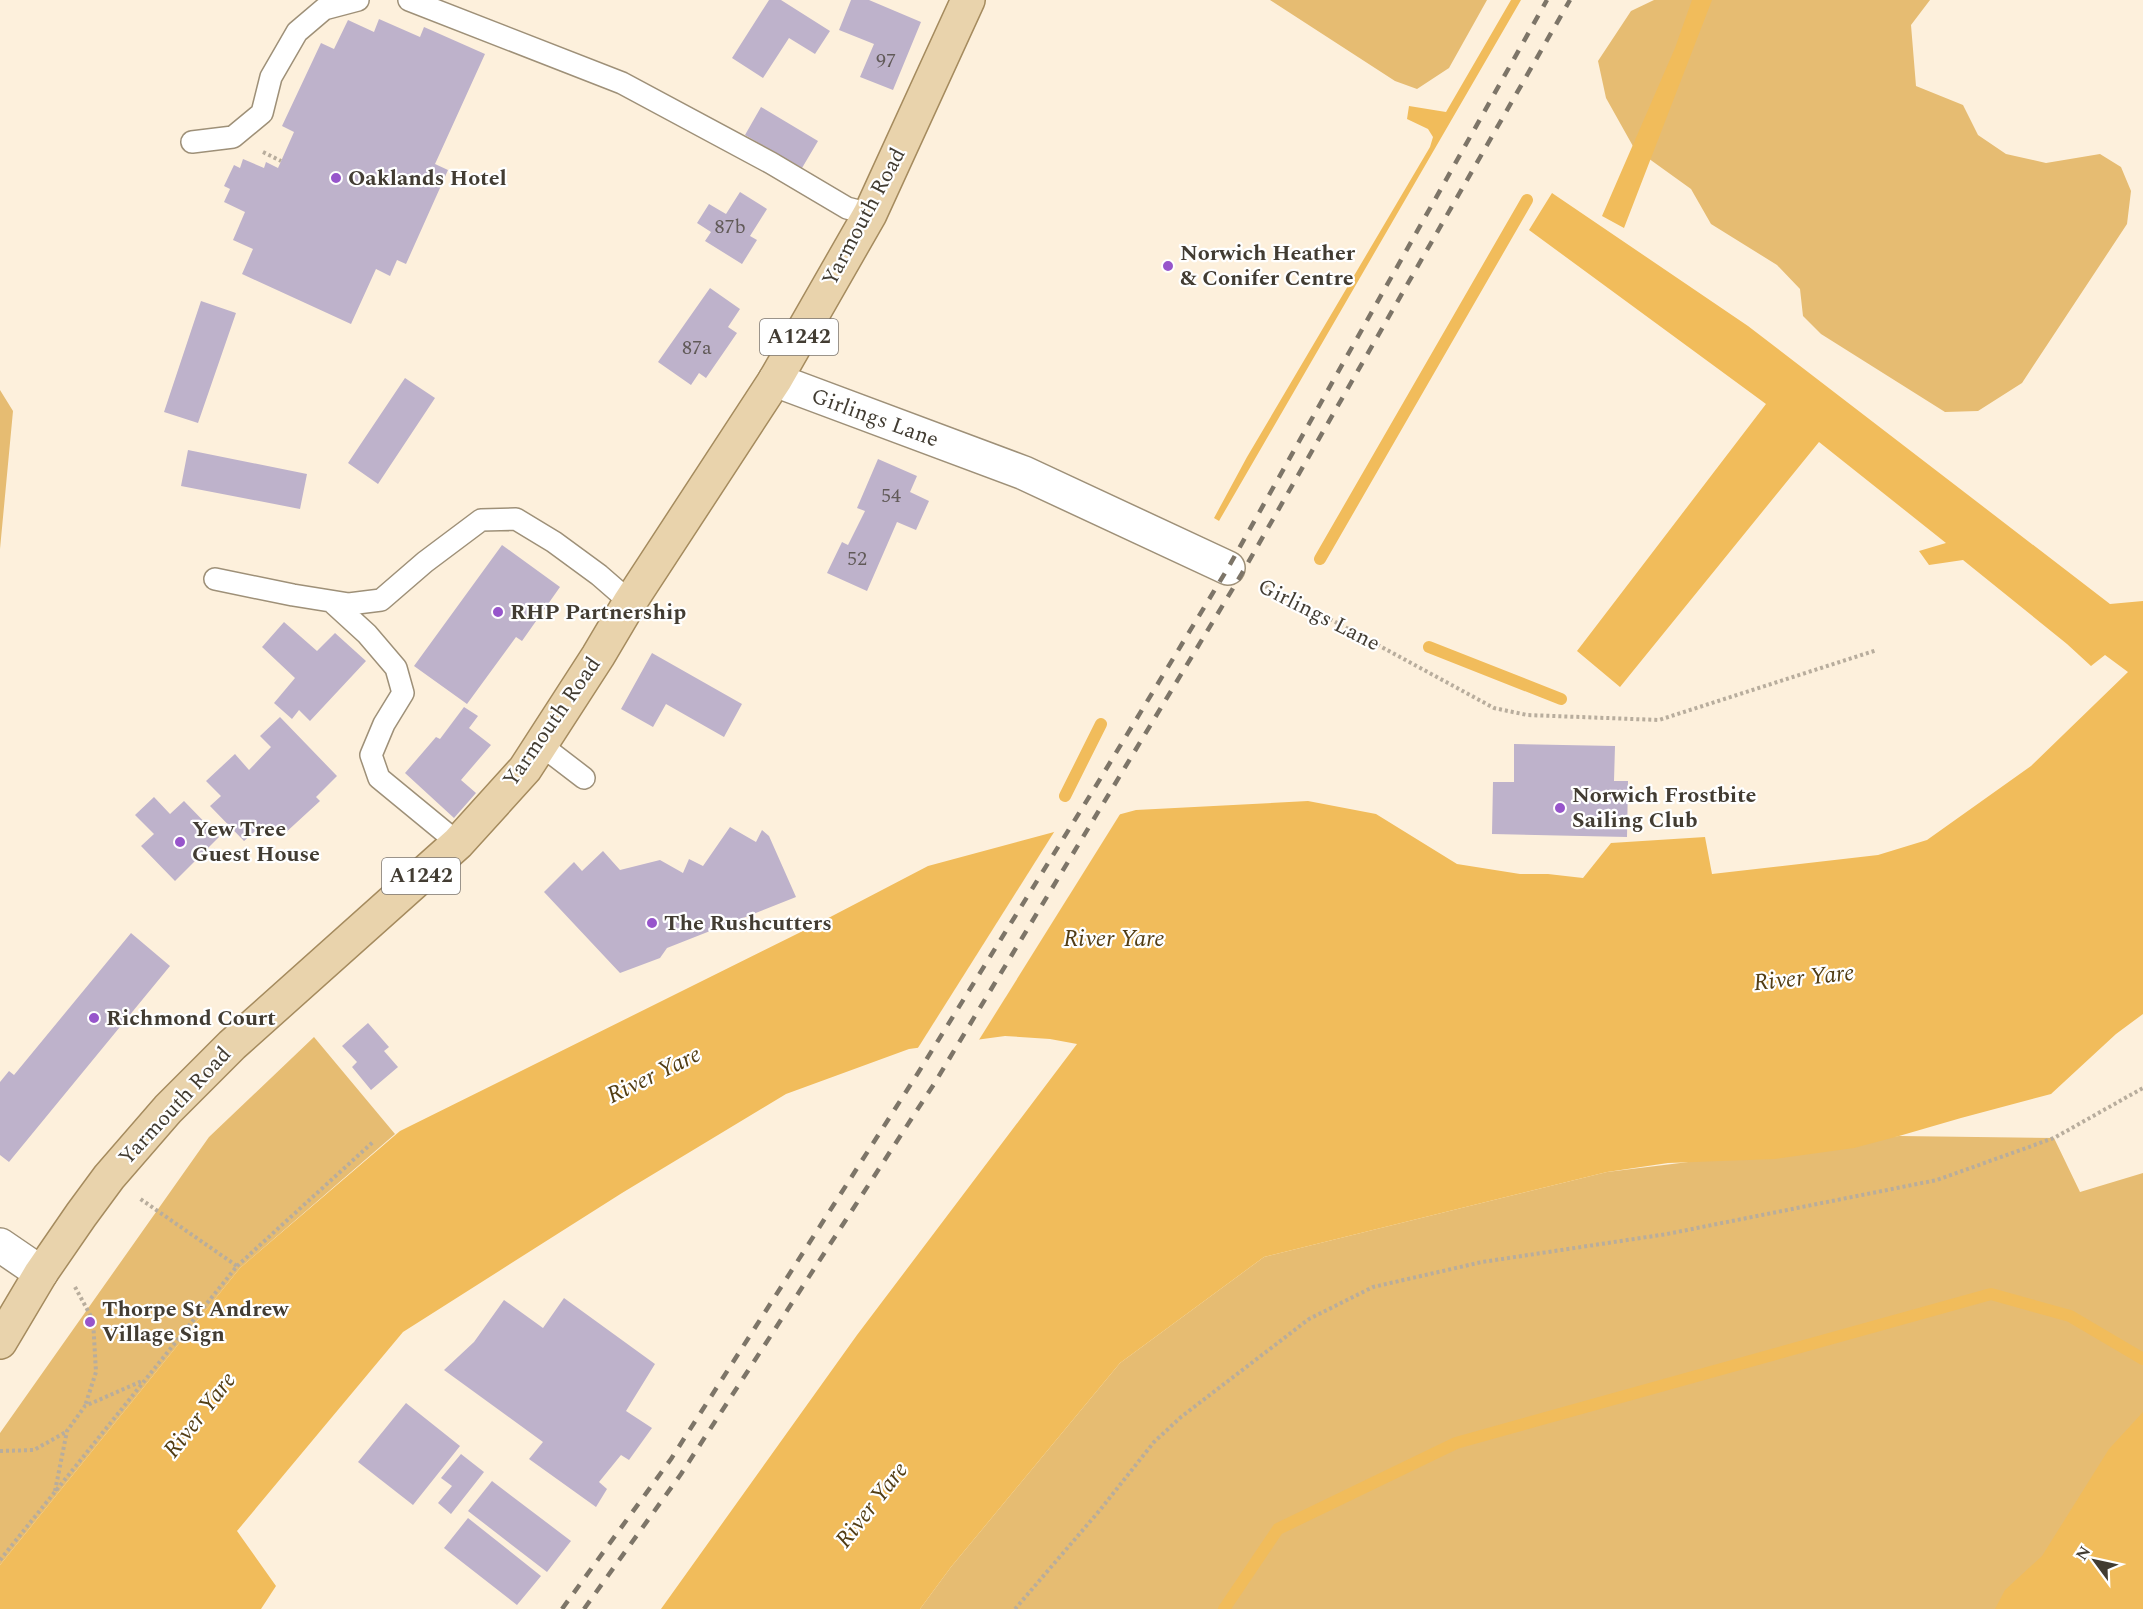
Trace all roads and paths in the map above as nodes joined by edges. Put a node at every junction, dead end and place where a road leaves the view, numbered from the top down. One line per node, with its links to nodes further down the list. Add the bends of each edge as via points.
1 (358, 0): 4 (lane, via 324,9 297,32 271,77 262,113 233,137)
2 (410, 0): 5 (lane, via 622,82 847,208)
3 (968, 0): 5 (main road, Yarmouth Road / A1242)
4 (192, 142)
5 (870, 214): 6 (main road, Yarmouth Road / A1242)
6 (775, 380): 7 (street, Girlings Lane, via 1024,473); 10 (main road, Yarmouth Road / A1242)
7 (1227, 568): 11 (path, Girlings Lane, via 1295,600 1494,708 1527,715 1659,720)
8 (215, 579): 9 (lane)
9 (332, 602): 10 (lane, via 381,600 481,520 516,519 590,568); 14 (lane, via 396,668 403,693 371,755 379,778)
10 (630, 602): 12 (main road, Yarmouth Road / A1242)
11 (1877, 650)
12 (541, 745): 13 (lane); 14 (main road, Yarmouth Road / A1242, via 525,769)
13 (584, 778)
14 (458, 843): 17 (main road, Yarmouth Road / A1242, via 232,1045 168,1109)
15 (2143, 1088): 28 (path, via 2054,1138 1937,1180 1667,1234 1482,1262 1373,1287 1309,1319 1181,1417 1154,1442)
16 (374, 1141): 20 (path)
17 (109, 1177): 19 (main road, Yarmouth Road / A1242); 20 (path)
18 (0, 1245): 19 (street)
19 (49, 1262): 21 (main road, Yarmouth Road / A1242); 23 (path, via 93,1320 96,1372)
20 (237, 1266): 22 (path)
21 (0, 1342)
22 (145, 1379): 23 (path); 26 (path)
23 (85, 1406): 24 (path)
24 (67, 1431): 25 (path, via 34,1450); 26 (path)
25 (0, 1450)
26 (55, 1492): 27 (path)
27 (0, 1560)
28 (1015, 1609)

